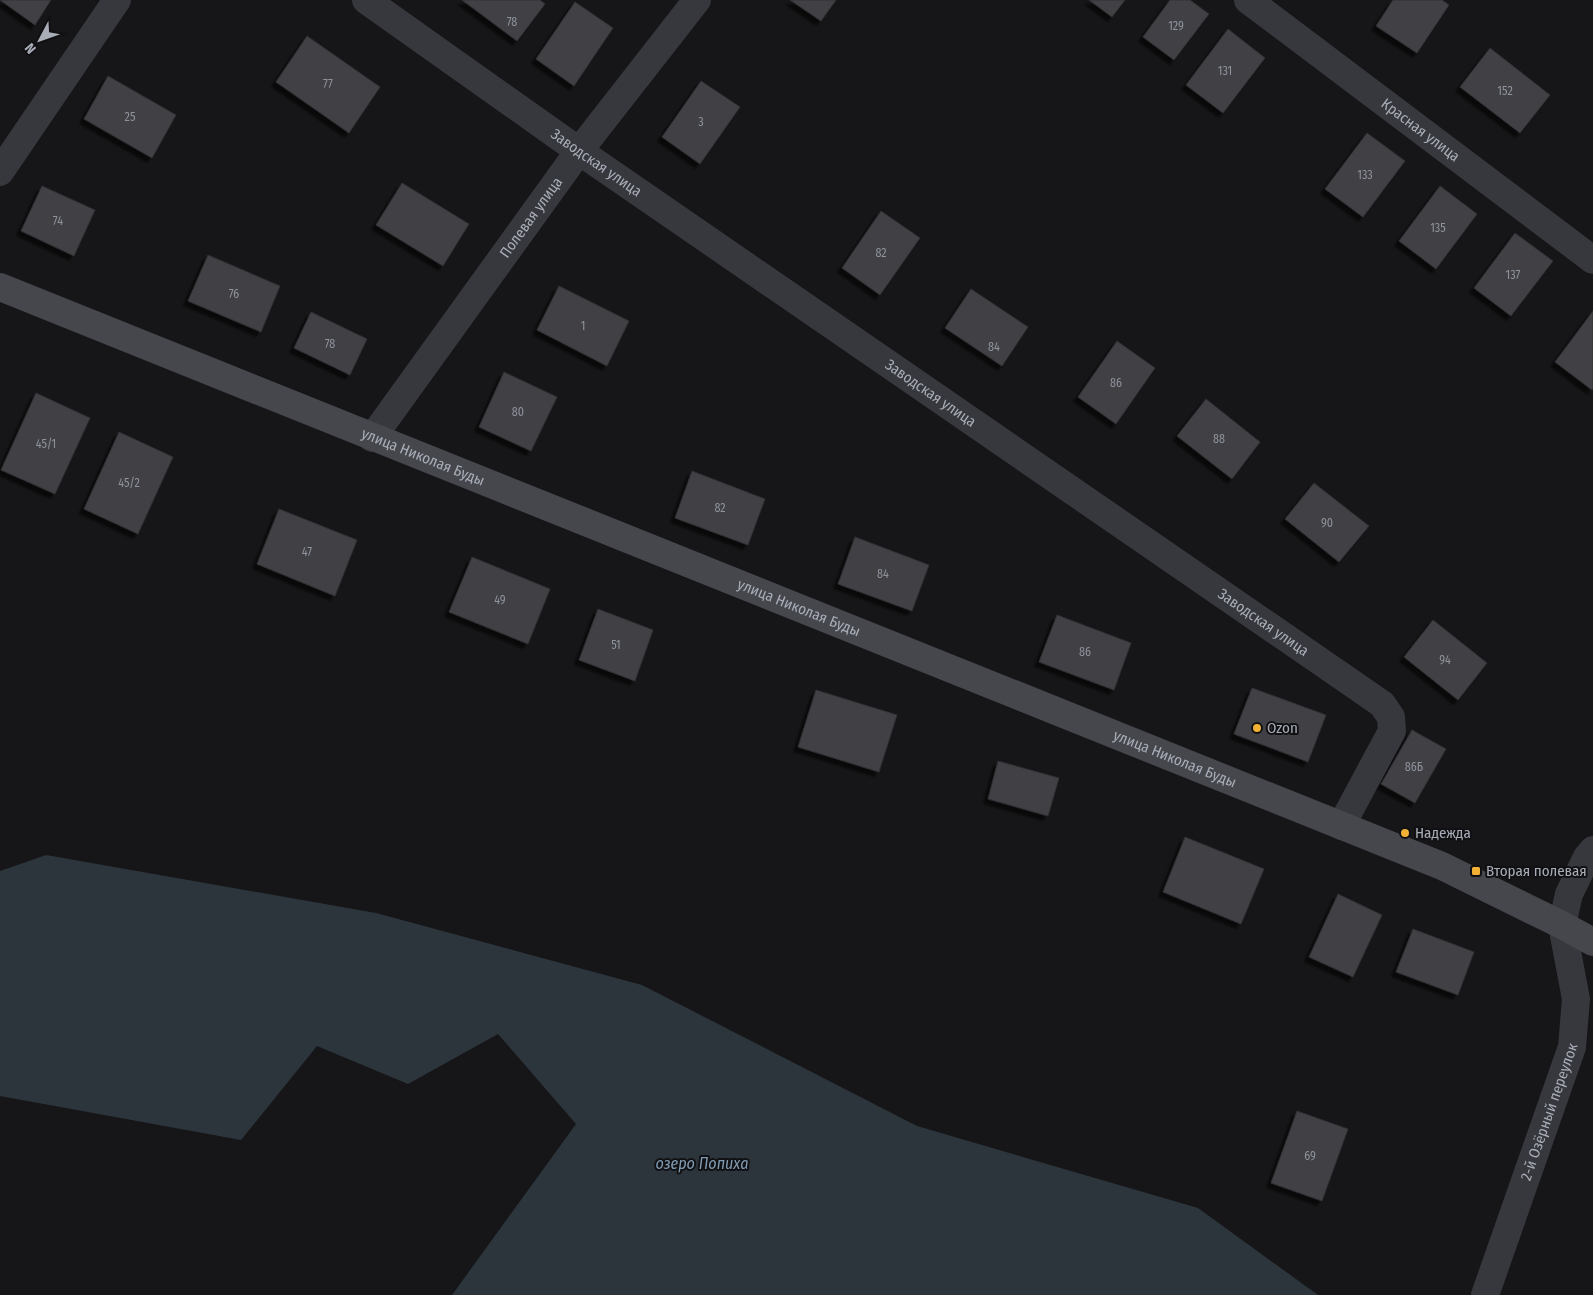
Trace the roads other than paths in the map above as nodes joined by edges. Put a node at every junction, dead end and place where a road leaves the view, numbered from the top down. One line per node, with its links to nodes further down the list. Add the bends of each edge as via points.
1 (117, 0): 6 (street)
2 (366, 0): 5 (street, Заводская улица)
3 (697, 0): 5 (street, Полевая улица)
4 (1248, 0): 7 (street, Красная улица)
5 (579, 151): 9 (street, Полевая улица); 10 (street, Заводская улица, via 1382,704 1391,717 1392,731)
6 (0, 172)
7 (1593, 260)
8 (0, 287): 9 (street, улица Николая Буды)
9 (372, 438): 10 (street, улица Николая Буды)
10 (1341, 826): 12 (street, улица Николая Буды, via 1442,866)
11 (1593, 850): 12 (street, via 1569,894)
12 (1562, 925): 13 (street, улица Николая Буды); 14 (street, 2-й Озёрный переулок, via 1576,999 1572,1047)
13 (1593, 942)
14 (1485, 1295)

